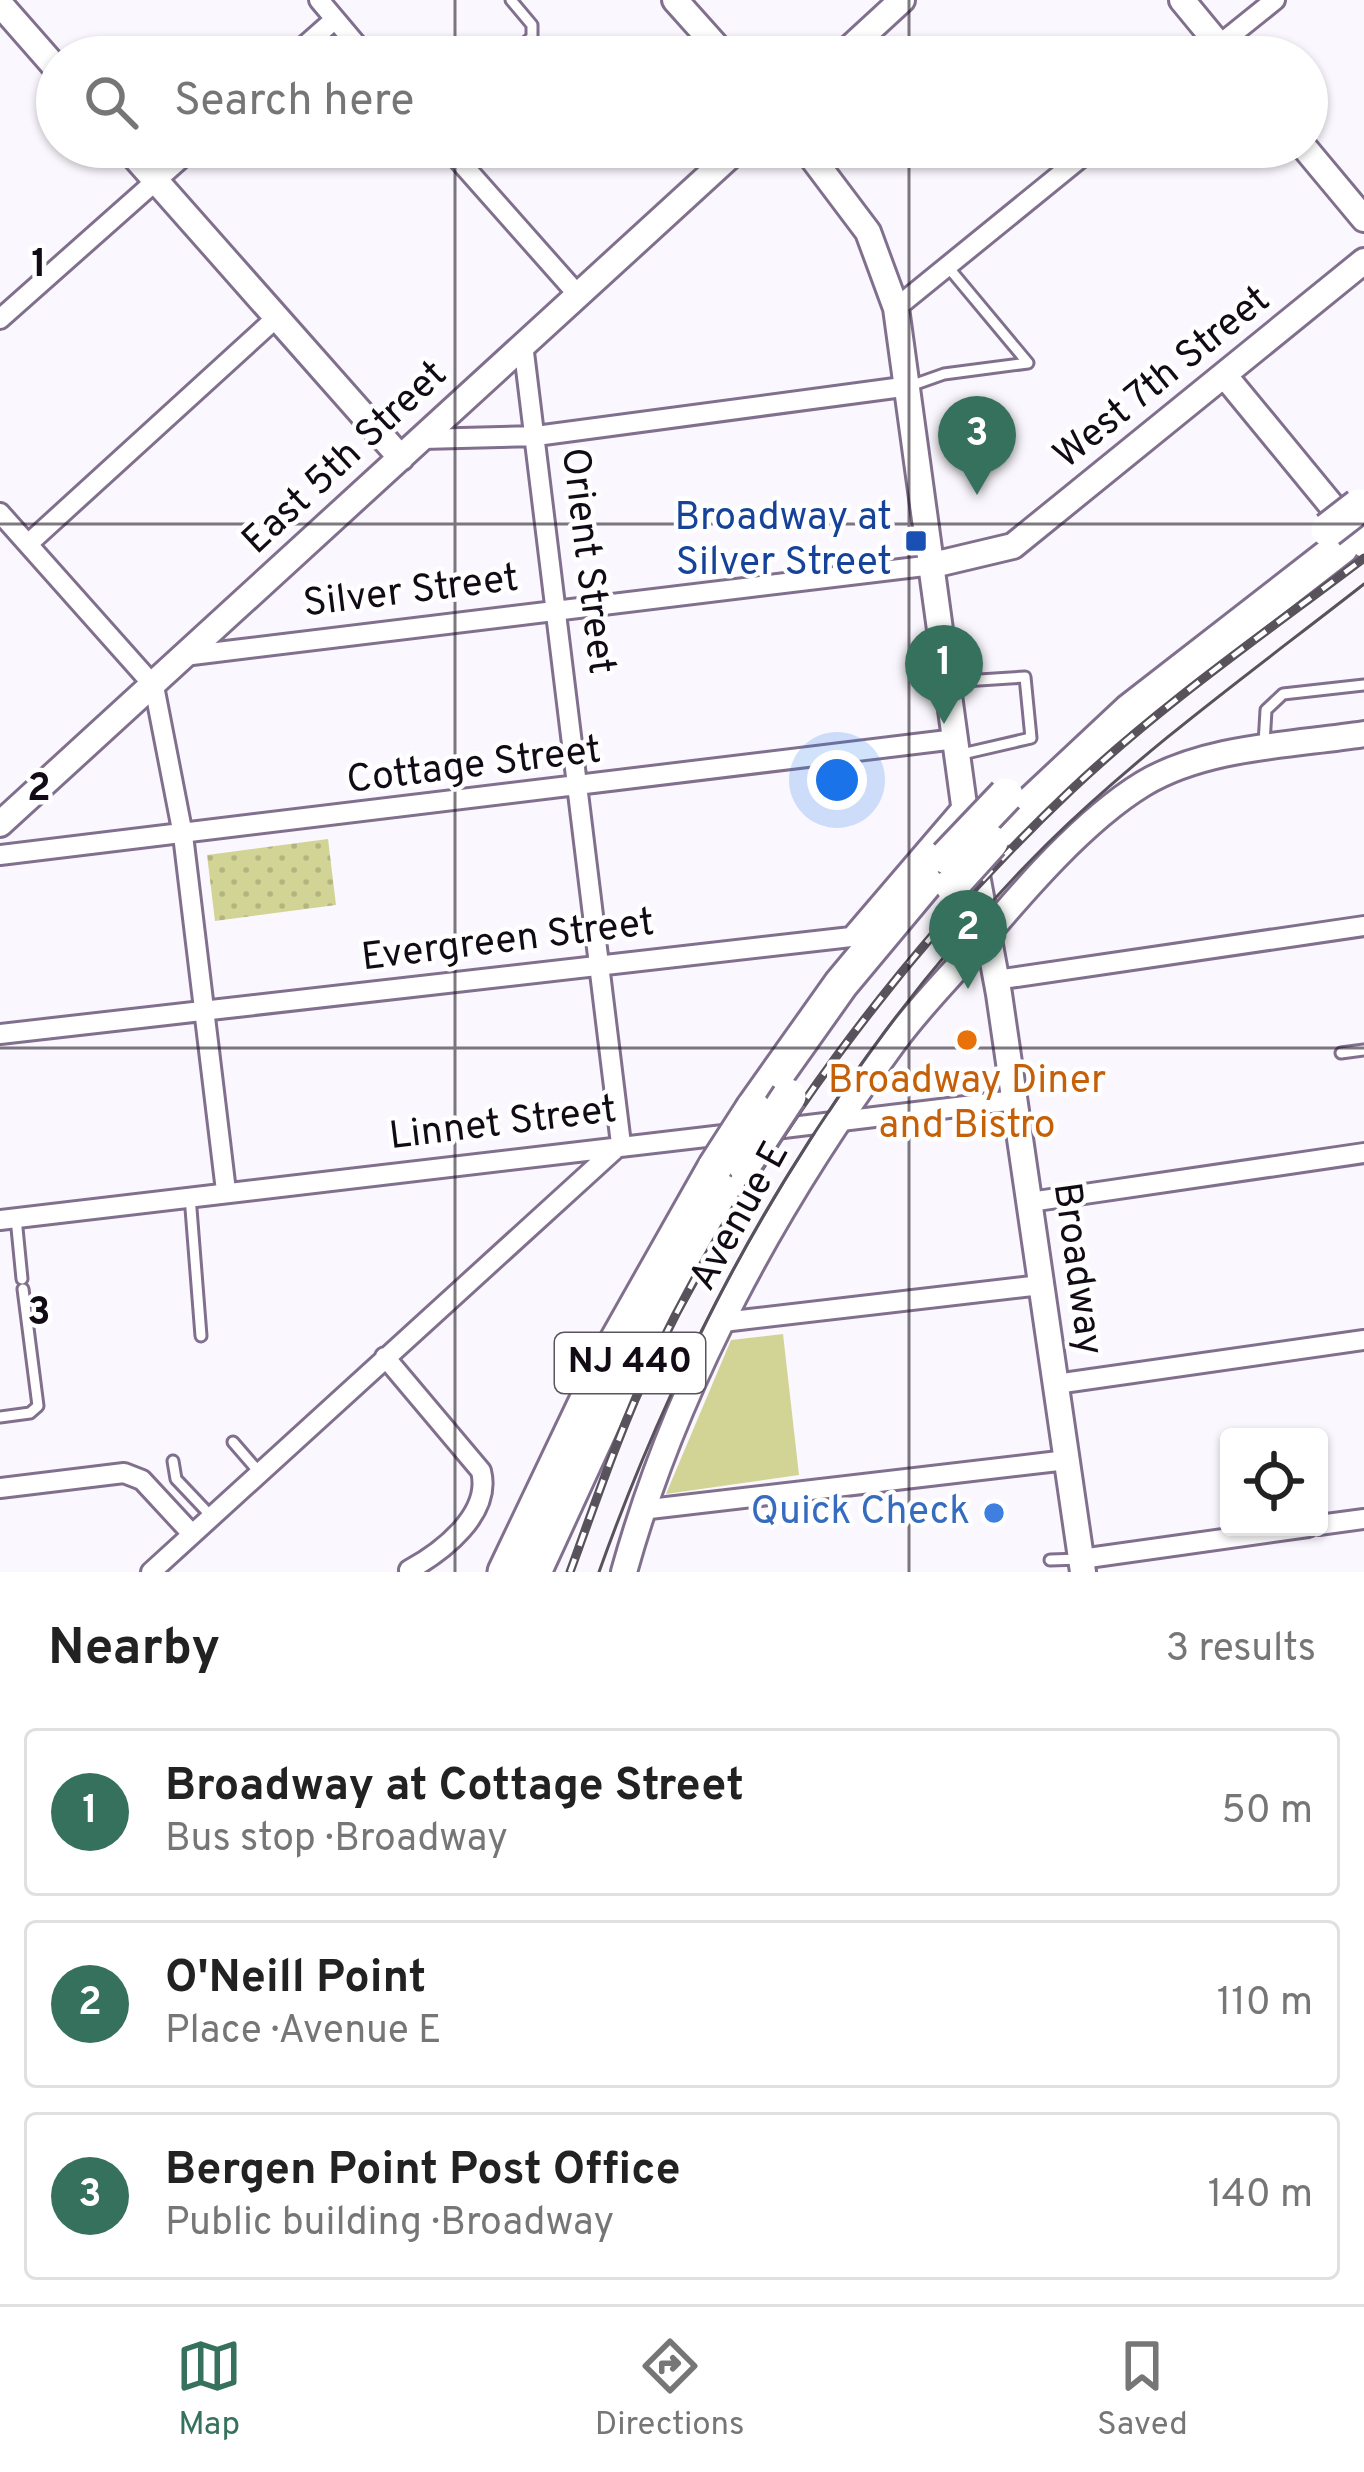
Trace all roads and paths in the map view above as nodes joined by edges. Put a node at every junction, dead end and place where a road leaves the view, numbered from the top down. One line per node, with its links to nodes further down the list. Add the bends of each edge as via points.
1 (319, 0): 8 (street)
2 (511, 0): 11 (lane)
3 (675, 0): 12 (street)
4 (902, 0): 13 (street)
5 (1182, 0): 14 (street)
6 (1275, 0): 15 (street)
7 (0, 4): 16 (street)
8 (334, 20): 9 (street); 10 (street)
9 (316, 36)
10 (348, 36)
11 (532, 36)
12 (707, 36)
13 (863, 36)
14 (1206, 36)
15 (1236, 36)
16 (36, 45)
17 (145, 168): 24 (street)
18 (171, 168): 24 (street)
19 (466, 168): 28 (street)
20 (717, 168): 28 (street, East 5th Street)
21 (820, 168): 29 (street, Broadway, via 868,232)
22 (1068, 168): 27 (street)
23 (1322, 168): 25 (street)
24 (156, 181): 30 (street); 31 (street)
25 (1364, 219)
26 (1364, 261): 33 (street, West 7th Street)
27 (948, 267): 29 (street); 34 (lane, via 1028,363)
28 (579, 296): 32 (street, East 5th Street)
29 (896, 308): 34 (street, Broadway)
30 (276, 318): 37 (street); 40 (street)
31 (0, 319)
32 (523, 344): 35 (street, Orient Street); 36 (street, East 5th Street)
33 (1226, 376): 39 (street); 41 (street, West 7th Street, via 1013,546)
34 (910, 386): 35 (street); 41 (street, Broadway)
35 (536, 436): 36 (street); 42 (street, Orient Street)
36 (422, 440): 37 (street, East 5th Street)
37 (400, 458): 43 (street, East 5th Street)
38 (0, 513): 40 (street)
39 (1353, 527): 55 (highway, NJ 440, bridge, via 1005,812)
40 (28, 544): 46 (street)
41 (933, 565): 42 (street, Silver Street); 44 (street, Broadway)
42 (559, 608): 43 (street, Silver Street); 50 (street, Orient Street)
43 (184, 656): 46 (street, East 5th Street)
44 (948, 682): 48 (street, Broadway); 48 (lane, via 1025,676 1030,738)
45 (1364, 685): 49 (lane, via 1283,694 1266,710)
46 (154, 686): 52 (street, East 5th Street); 53 (street)
47 (1364, 734): 49 (street, Avenue E)
48 (957, 747): 50 (street, Cottage Street); 51 (street, Broadway)
49 (1265, 749): 57 (street, Avenue E, via 1192,762 1142,785 1062,853)
50 (580, 788): 53 (street, Cottage Street); 58 (street, Orient Street)
51 (964, 805): 57 (street, Broadway); 58 (street, Evergreen Street, via 850,937)
52 (0, 824)
53 (182, 836): 54 (street, Cottage Street); 60 (street)
54 (0, 856)
55 (949, 871): 68 (highway, NJ 440, bridge); 68 (highway, NJ 440, bridge, via 841,984 753,1108)
56 (1364, 926): 59 (street)
57 (986, 934): 59 (street, Broadway); 65 (street, Avenue E, via 893,1042)
58 (600, 962): 60 (street, Evergreen Street); 66 (street, Orient Street)
59 (996, 980): 64 (street, Broadway)
60 (204, 1014): 61 (street, Evergreen Street); 69 (street)
61 (0, 1034)
62 (1364, 1050): 63 (lane)
63 (1341, 1053)
64 (1015, 1100): 65 (street, Linnet Street); 71 (street, Broadway)
65 (837, 1124): 66 (street, Linnet Street); 74 (street, Avenue E)
66 (621, 1144): 69 (street, Linnet Street); 77 (street)
67 (1364, 1153): 71 (street)
68 (730, 1166): 95 (highway, NJ 440, via 607,1358); 96 (highway, NJ 440)
69 (226, 1191): 70 (street, Linnet Street)
70 (190, 1196): 72 (street, Linnet Street); 75 (lane)
71 (1030, 1202): 73 (street, Broadway)
72 (8, 1219): 79 (lane, via 38,1406)
73 (1041, 1285): 74 (street); 78 (street, Broadway)
74 (723, 1322): 85 (street, Avenue E)
75 (201, 1336)
76 (1364, 1340): 78 (street)
77 (386, 1358): 83 (street); 93 (street, via 482,1471 485,1486 452,1539)
78 (1056, 1384): 81 (street, Broadway)
79 (0, 1417)
80 (232, 1442): 83 (lane)
81 (1067, 1460): 85 (street); 92 (street, Broadway)
82 (173, 1461): 86 (lane, via 176,1479)
83 (259, 1472): 86 (street)
84 (0, 1488): 89 (street, via 124,1473 142,1480)
85 (641, 1510): 97 (street, Avenue E)
86 (211, 1516): 89 (street)
87 (1364, 1519): 88 (street)
88 (1328, 1525)
89 (192, 1534): 94 (street)
90 (1254, 1536): 92 (street)
91 (1050, 1560): 92 (lane)
92 (1082, 1565)
93 (409, 1570)
94 (152, 1572)
95 (506, 1572)
96 (534, 1572)
97 (624, 1572)

